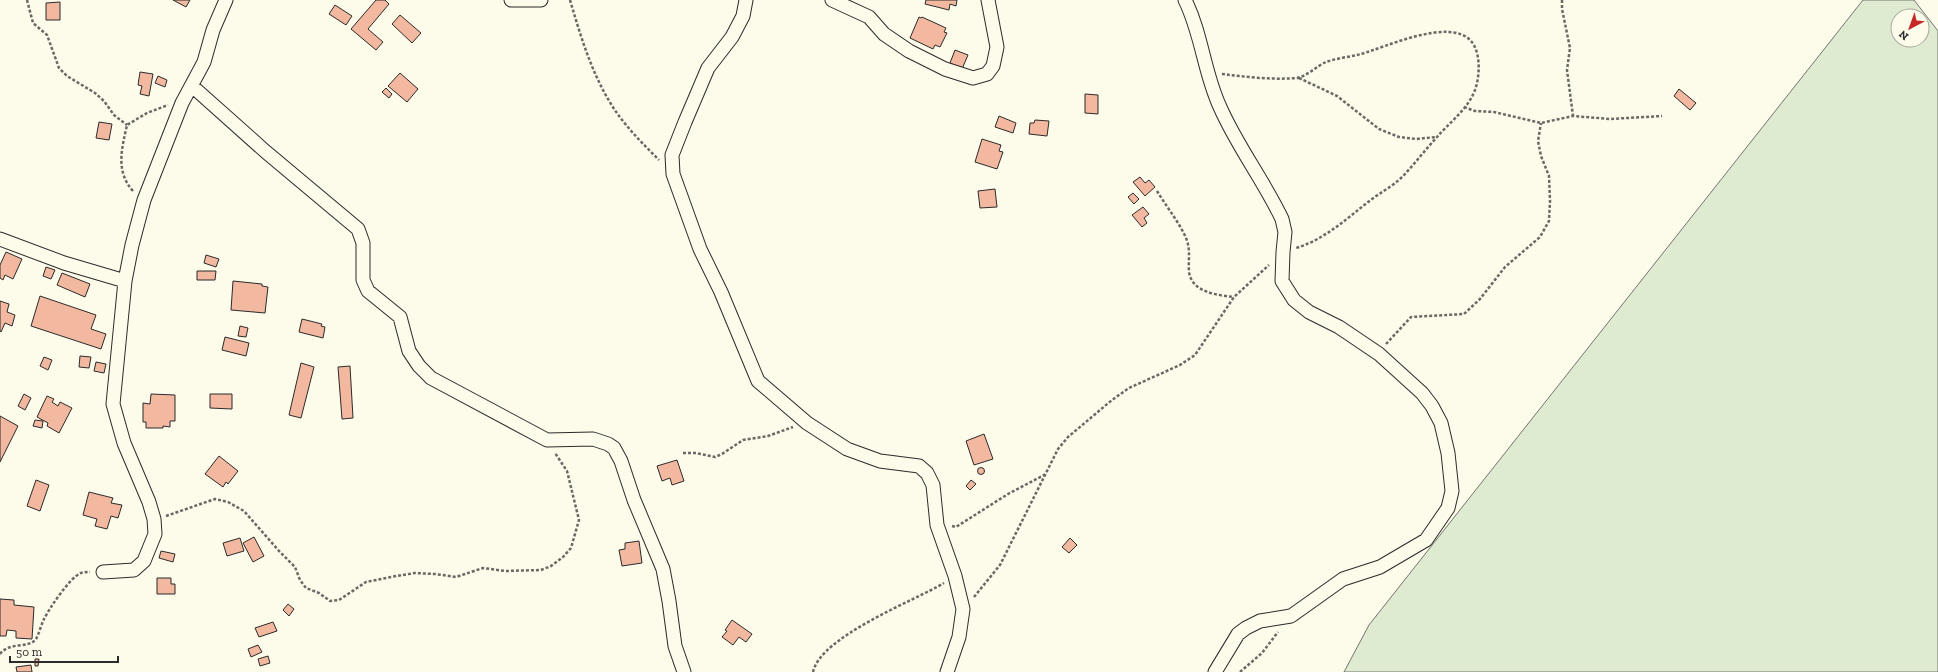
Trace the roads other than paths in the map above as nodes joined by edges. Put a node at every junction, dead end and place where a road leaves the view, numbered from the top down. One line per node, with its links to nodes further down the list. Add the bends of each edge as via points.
1 (226, 0): 8 (street, via 204,62)
2 (511, 0): 3 (street)
3 (541, 0)
4 (746, 0): 13 (street, via 744,16 732,37 708,68 685,122 672,154 673,174 700,249 722,292 758,381 807,423 847,449 880,461 919,466 927,473 933,485 937,525 955,576 963,610 959,637)
5 (832, 0): 6 (street, via 869,18 884,34 909,51 945,69 973,78 987,74 993,66 997,47)
6 (988, 0)
7 (1185, 0): 14 (street, via 1199,34 1220,108 1282,219 1285,232 1282,281 1294,300 1309,312 1339,327 1379,354 1422,393 1441,423 1448,453 1452,491 1448,508 1426,540 1380,567 1343,579 1291,616 1260,621 1246,628 1238,634)
8 (192, 86): 10 (street, via 182,103 144,200); 12 (street, via 358,229 363,243 363,280 368,291 400,318 410,351 423,370 437,381 547,440 593,439 608,444 618,453 634,500 663,569 675,646)
9 (0, 239): 10 (street, via 64,263)
10 (125, 281): 11 (street, via 113,404 124,443 149,502 155,534 144,561 134,570)
11 (103, 572)
12 (684, 672)
13 (947, 672)
14 (1215, 672)

